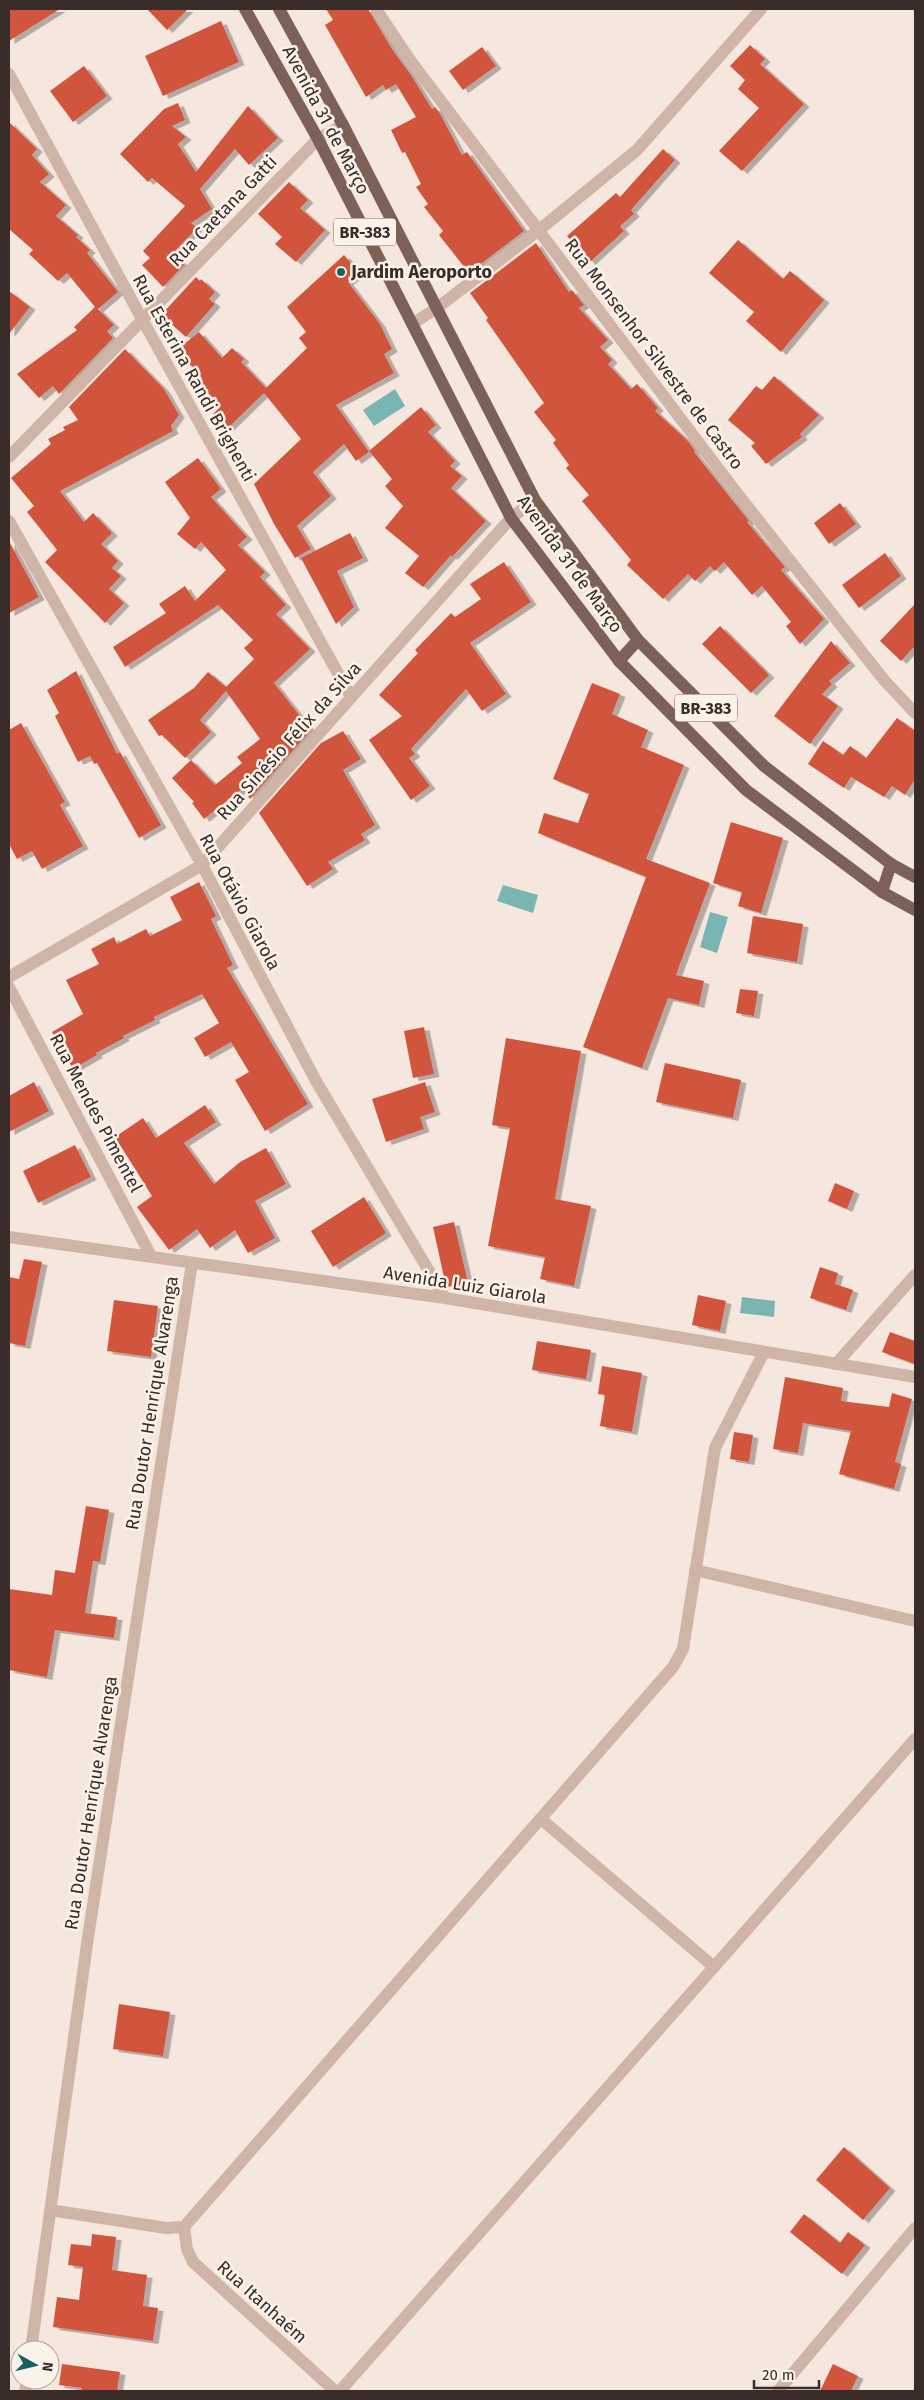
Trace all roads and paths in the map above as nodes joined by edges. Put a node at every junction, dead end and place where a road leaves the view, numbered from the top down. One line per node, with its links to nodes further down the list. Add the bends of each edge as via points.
1 (245, 9): 7 (main road, Avenida 31 de Março / BR-383)
2 (279, 9): 6 (main road, Avenida 31 de Março / BR-383)
3 (376, 9): 8 (street, Rua Monsenhor Silvestre de Castro, via 410,60)
4 (761, 9): 8 (street, via 637,150)
5 (9, 74): 10 (street, Rua Esterina Randi Brighenti)
6 (343, 125): 7 (street, Rua Caetana Gatti); 9 (main road, Avenida 31 de Março / BR-383)
7 (318, 139): 10 (street, Rua Caetana Gatti); 11 (main road, Avenida 31 de Março / BR-383)
8 (539, 230): 9 (street); 19 (street, Rua Monsenhor Silvestre de Castro, via 744,503 884,680)
9 (437, 308): 11 (street); 13 (main road, Avenida 31 de Março / BR-383)
10 (142, 319): 12 (street, Rua Caetana Gatti); 18 (street, Rua Esterina Randi Brighenti)
11 (412, 324): 14 (main road, Avenida 31 de Março / BR-383)
12 (9, 457)
13 (535, 500): 14 (street, Rua Sinésio Félix da Silva); 16 (main road, Avenida 31 de Março / BR-383)
14 (512, 518): 17 (main road, Avenida 31 de Março / BR-383); 18 (street, Rua Sinésio Félix da Silva)
15 (9, 521): 21 (street, Rua Otávio Giarola)
16 (638, 640): 17 (main road); 20 (main road, Avenida 31 de Março / BR-383, via 764,766)
17 (619, 661): 23 (main road, Avenida 31 de Março / BR-383, via 746,790)
18 (351, 697): 21 (street, Rua Sinésio Félix da Silva)
19 (915, 713)
20 (891, 864): 22 (main road, Avenida 31 de Março / BR-383); 23 (main road)
21 (202, 866): 25 (street, Rua Sinésio Félix da Silva); 31 (street, Rua Otávio Giarola, via 316,1081)
22 (915, 876)
23 (882, 892): 24 (main road, Avenida 31 de Março / BR-383)
24 (915, 910)
25 (9, 977)
26 (9, 987): 28 (street, Rua Mendes Pimentel)
27 (9, 1237): 28 (street, Avenida Luiz Giarola)
28 (151, 1256): 29 (street, Avenida Luiz Giarola)
29 (192, 1262): 31 (street, Avenida Luiz Giarola); 40 (street, Rua Doutor Henrique Alvarenga, via 87,1944)
30 (915, 1275): 33 (street)
31 (445, 1298): 32 (street, Avenida Luiz Giarola)
32 (764, 1352): 33 (street, Avenida Luiz Giarola); 35 (street, via 715,1448)
33 (836, 1364): 34 (street, Avenida Luiz Giarola)
34 (915, 1377)
35 (695, 1570): 36 (street); 38 (street, via 682,1649 674,1667)
36 (915, 1621)
37 (915, 1739): 39 (street)
38 (541, 1819): 39 (street); 41 (street)
39 (714, 1967): 45 (street)
40 (50, 2210): 41 (street, via 166,2228); 43 (street, Rua Doutor Henrique Alvarenga)
41 (184, 2227): 44 (street, Rua Itanhaém, via 187,2249 193,2262)
42 (915, 2228): 46 (street)
43 (32, 2340)
44 (336, 2391)
45 (340, 2391)
46 (778, 2391)

